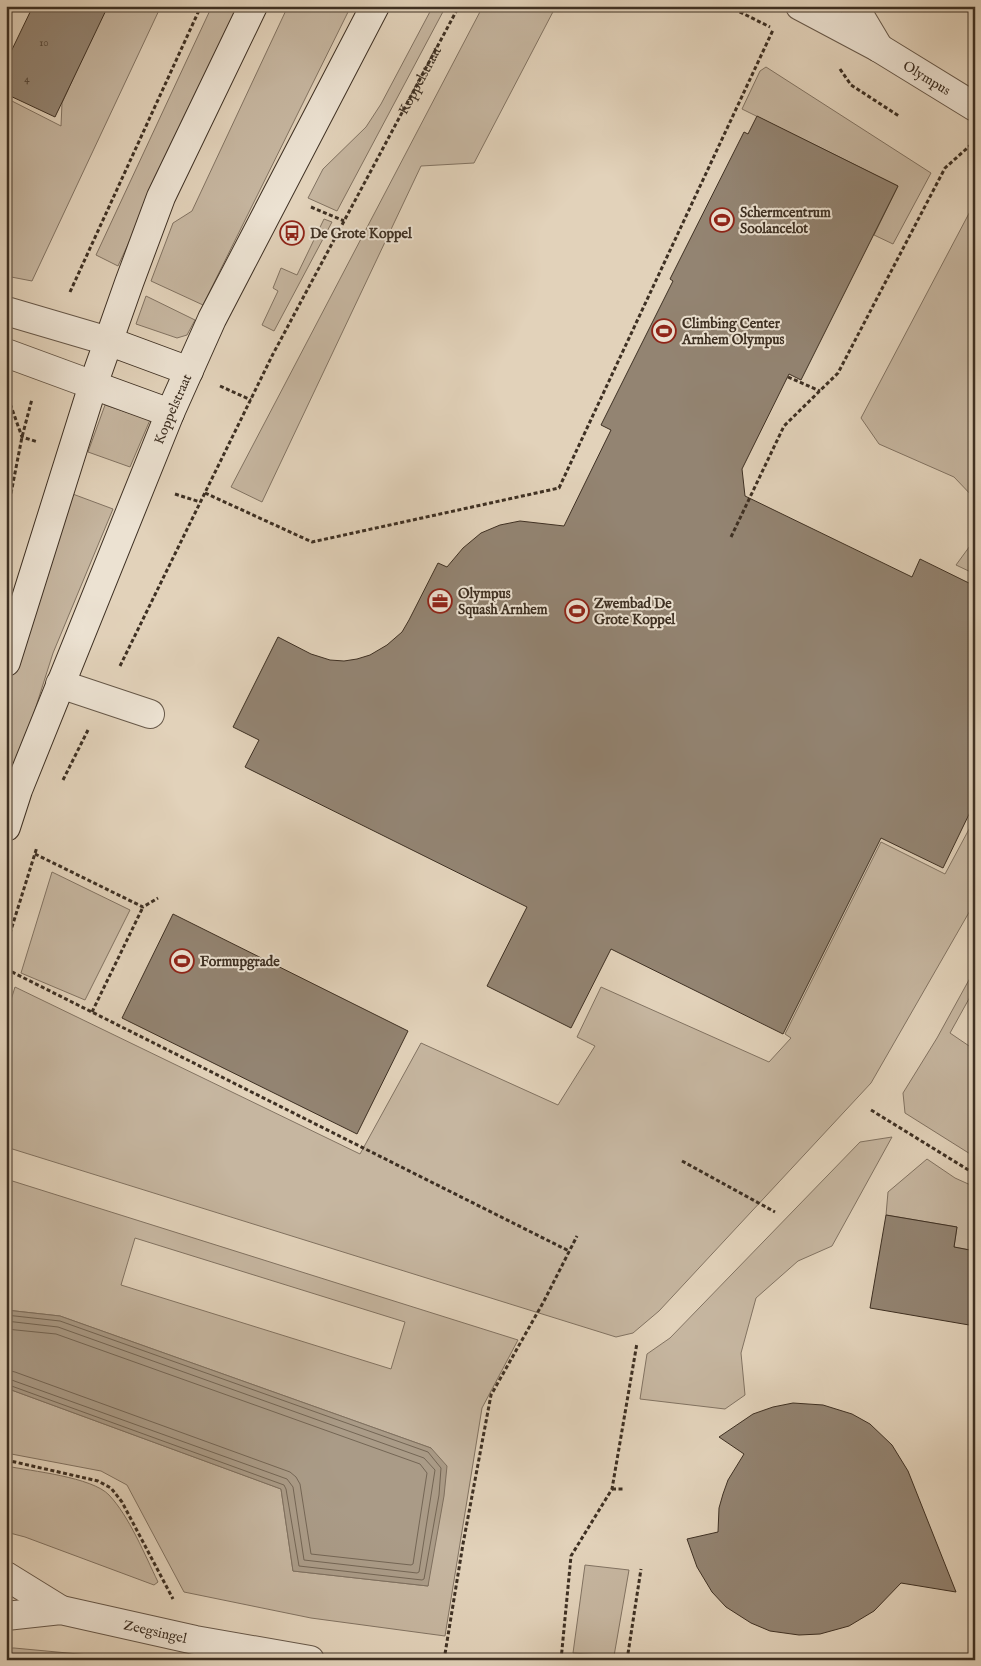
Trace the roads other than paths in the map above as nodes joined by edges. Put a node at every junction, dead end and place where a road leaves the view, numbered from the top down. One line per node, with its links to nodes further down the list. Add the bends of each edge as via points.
1 (252, 6): 8 (street, via 161,197)
2 (375, 6): 10 (street, Koppelstraat, via 216,310)
3 (800, 6): 5 (street, Olympus)
4 (854, 6): 5 (street, Olympus)
5 (879, 48): 6 (street, Olympus)
6 (975, 107)
7 (6, 311): 8 (street)
8 (108, 341): 10 (street); 11 (street)
9 (6, 353): 11 (street)
10 (189, 371): 12 (street, Koppelstraat)
11 (93, 385): 12 (street); 13 (street)
12 (170, 413): 14 (street, Koppelstraat)
13 (6, 662)
14 (60, 684): 15 (street); 16 (street, Koppelstraat)
15 (150, 714)
16 (6, 827)
17 (6, 1576): 18 (street, Zeegsingel)
18 (61, 1610): 19 (street, Zeegsingel); 20 (street, Zeegsingel, via 195,1640)
19 (6, 1616)
20 (310, 1660)

